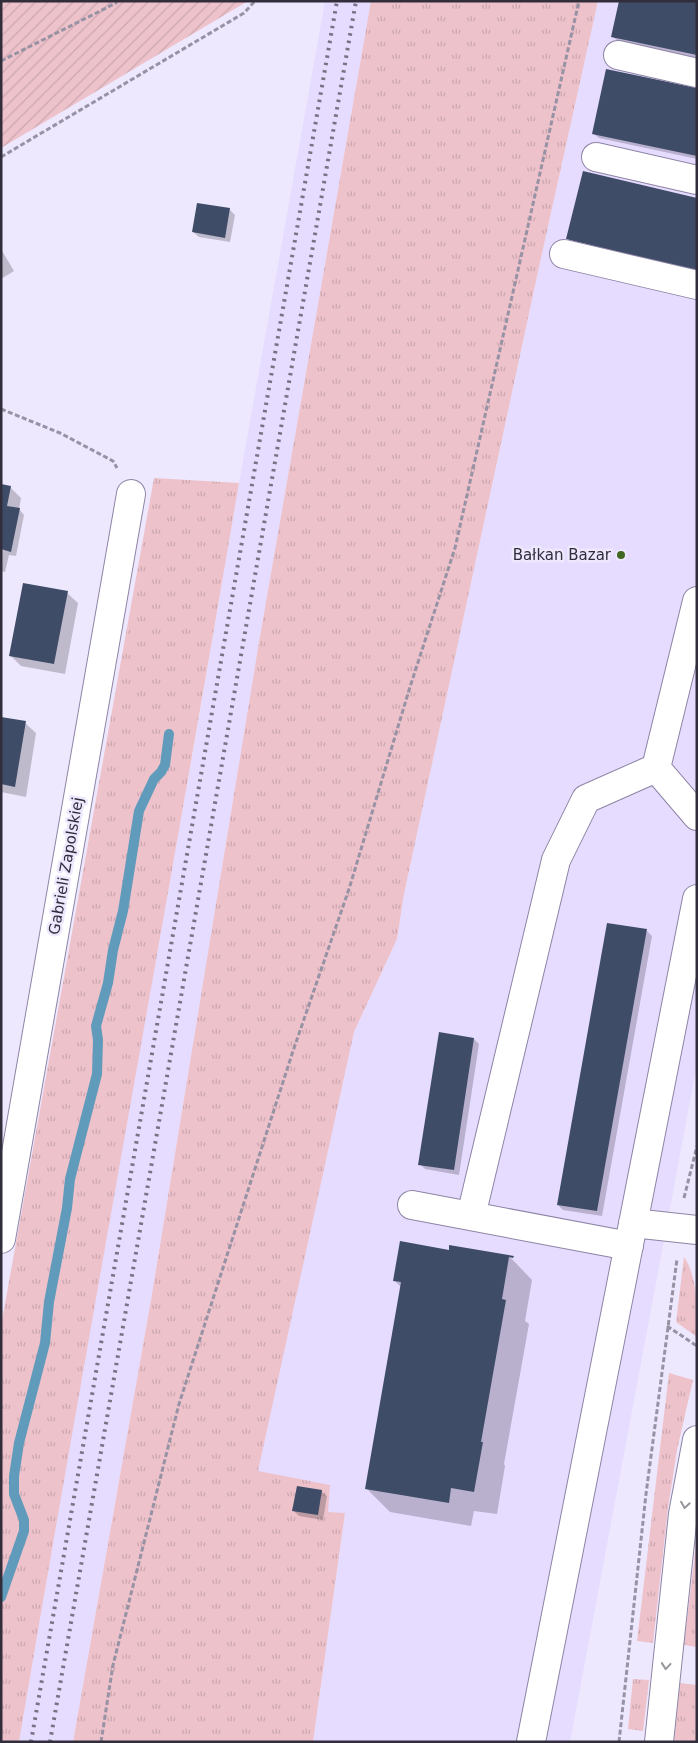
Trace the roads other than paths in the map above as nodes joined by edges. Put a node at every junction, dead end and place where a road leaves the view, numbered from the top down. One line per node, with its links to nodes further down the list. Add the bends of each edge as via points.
1 (618, 55): 2 (street)
2 (697, 73)
3 (596, 157): 4 (street)
4 (697, 180)
5 (564, 254): 6 (street)
6 (697, 285)
7 (131, 494): 16 (street, Gabrieli Zapolskiej)
8 (697, 601): 9 (street)
9 (656, 768): 10 (street); 13 (street, via 586,799 556,860)
10 (697, 816)
11 (697, 899): 15 (street)
12 (412, 1205): 13 (street)
13 (471, 1216): 15 (street)
14 (688, 1230): 15 (street)
15 (631, 1234): 18 (street)
16 (1, 1239)
17 (697, 1440): 19 (street, one-way to 19, via 684,1514)
18 (531, 1742)
19 (659, 1742)

